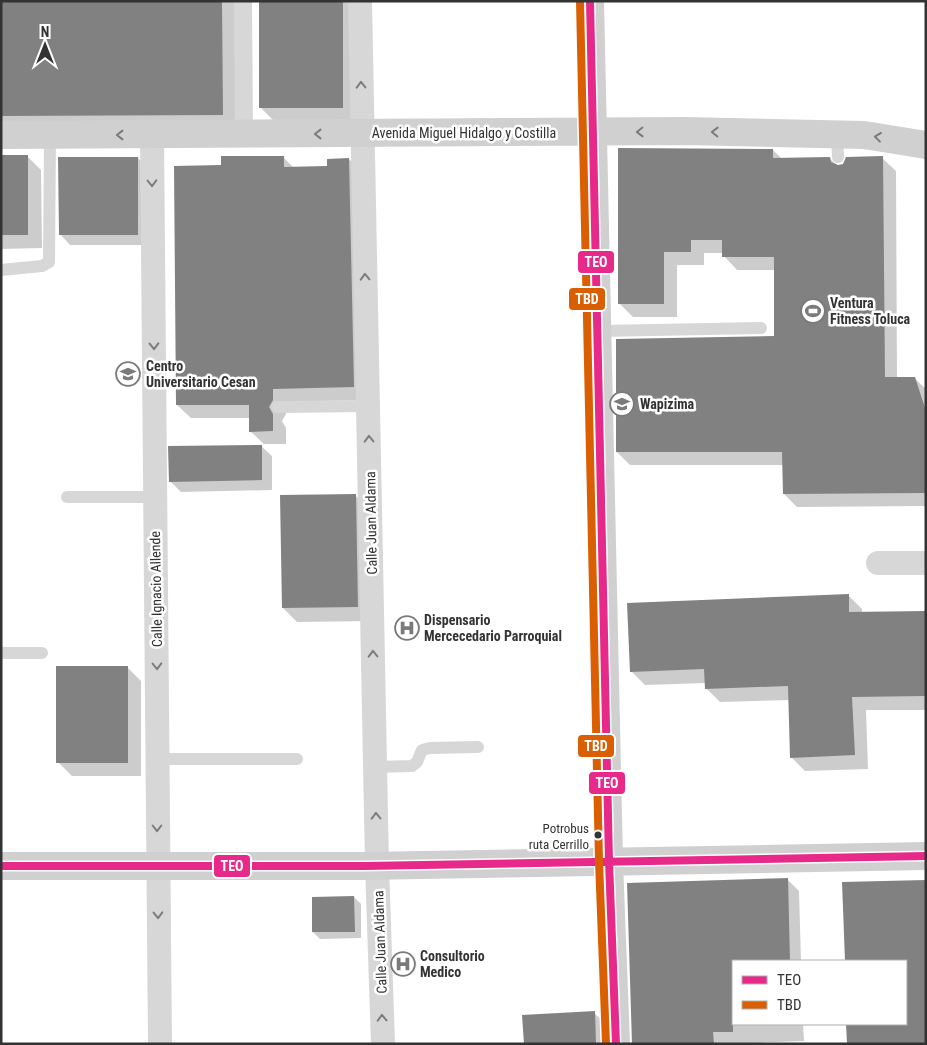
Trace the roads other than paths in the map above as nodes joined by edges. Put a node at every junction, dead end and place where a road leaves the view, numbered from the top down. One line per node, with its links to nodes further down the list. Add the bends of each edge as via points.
1 (243, 1): 6 (street)
2 (360, 1): 5 (street, Calle Juan Aldama, one-way to 2)
3 (590, 1): 4 (main road)
4 (594, 132): 5 (main road, Avenida Miguel Hidalgo y Costilla); 10 (main road, Avenida Miguel Hidalgo y Costilla, one-way to 4, via 864,135 837,145 685,131); 13 (main road)
5 (362, 133): 6 (main road, Avenida Miguel Hidalgo y Costilla, one-way to 6); 14 (street, Calle Juan Aldama, one-way to 5)
6 (244, 134): 9 (main road, Avenida Miguel Hidalgo y Costilla)
7 (1, 135): 8 (main road, Avenida Miguel Hidalgo y Costilla)
8 (50, 135): 9 (main road, Avenida Miguel Hidalgo y Costilla, one-way to 8); 11 (lane, via 49,262 42,266)
9 (152, 135): 17 (street, Calle Ignacio Allende, one-way to 17)
10 (926, 145)
11 (1, 270)
12 (761, 328): 13 (lane)
13 (598, 331): 27 (main road)
14 (369, 406): 15 (lane); 25 (street, Calle Juan Aldama, one-way to 14)
15 (277, 407)
16 (67, 497): 17 (lane)
17 (155, 497): 23 (street, Calle Ignacio Allende, one-way to 23)
18 (878, 563): 19 (street)
19 (926, 563)
20 (1, 653): 21 (lane)
21 (42, 653)
22 (478, 747): 25 (lane, via 430,748 422,750 412,766)
23 (158, 759): 24 (lane); 30 (street, Calle Ignacio Allende, one-way to 30)
24 (297, 759)
25 (376, 767): 28 (street, Calle Juan Aldama, one-way to 25)
26 (926, 856): 27 (main road)
27 (609, 862): 28 (main road); 33 (main road)
28 (377, 865): 30 (main road); 32 (street, Calle Juan Aldama, one-way to 28)
29 (1, 866): 30 (main road)
30 (157, 866): 31 (street, Calle Ignacio Allende, one-way to 31)
31 (160, 1044)
32 (383, 1044)
33 (616, 1044)

